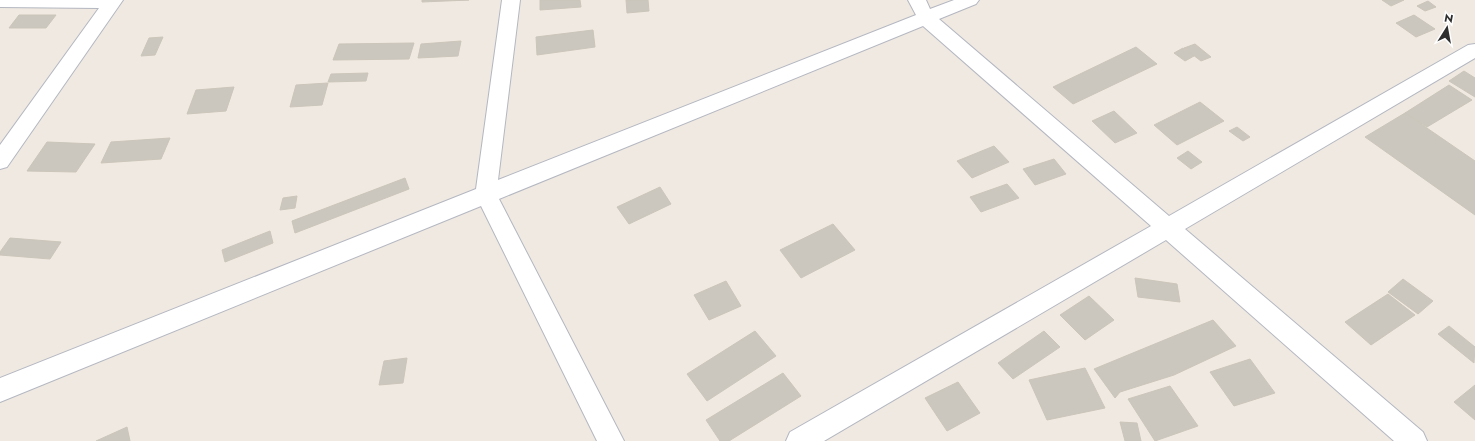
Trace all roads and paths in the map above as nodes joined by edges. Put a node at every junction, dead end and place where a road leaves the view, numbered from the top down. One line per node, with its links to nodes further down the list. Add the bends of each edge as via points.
1 (511, 0): 8 (street)
2 (970, 0): 5 (street)
3 (0, 1): 4 (street)
4 (114, 1): 7 (street)
5 (921, 9): 8 (street); 9 (street)
6 (1475, 50): 9 (street)
7 (0, 161)
8 (486, 194): 10 (street); 11 (street)
9 (1168, 228): 12 (street); 13 (street)
10 (0, 390)
11 (610, 441)
12 (799, 441)
13 (1414, 441)

